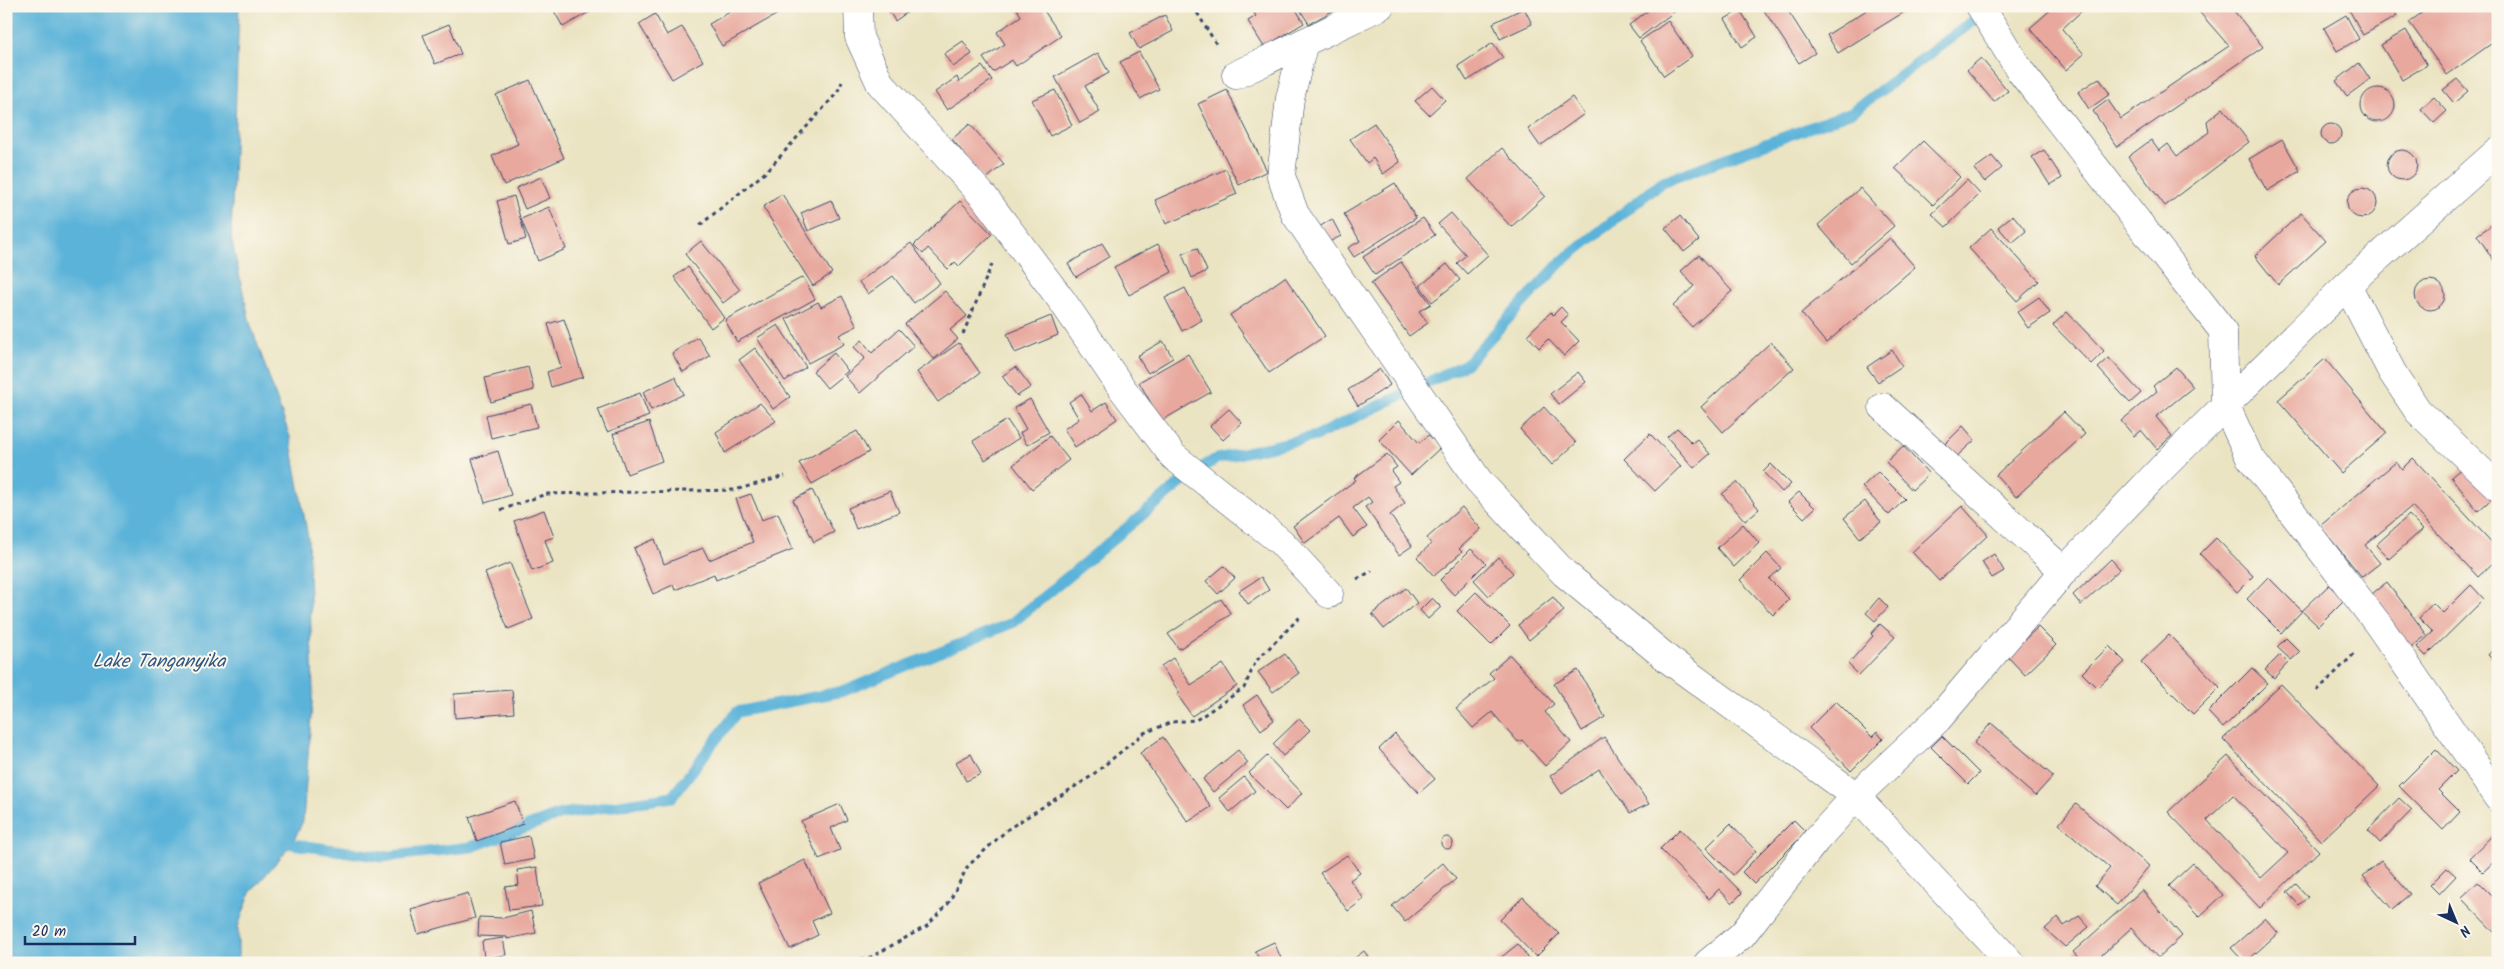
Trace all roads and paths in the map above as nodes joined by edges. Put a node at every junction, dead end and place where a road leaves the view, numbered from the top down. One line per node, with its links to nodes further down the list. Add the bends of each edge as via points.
1 (858, 6): 5 (street)
2 (1193, 6): 7 (path)
3 (1380, 6): 6 (street)
4 (1980, 6): 13 (street, via 2021,72 2222,331)
5 (859, 37): 9 (path, via 837,93 766,171); 10 (street, via 880,83 984,197)
6 (1304, 42): 7 (street); 23 (street, via 1290,98 1281,176 1295,214 1478,480 1571,579 1669,660)
7 (1236, 75)
8 (2498, 151): 11 (street)
9 (700, 224)
10 (1008, 229): 12 (path); 20 (street, via 1173,456 1281,542)
11 (2347, 285): 13 (street); 16 (street, via 2392,372 2418,411)
12 (963, 334)
13 (2224, 404): 19 (street); 21 (street, via 2249,456)
14 (1883, 407): 19 (street)
15 (785, 476): 17 (path, via 735,490 546,494)
16 (2498, 487)
17 (500, 510)
18 (1372, 571): 20 (path)
19 (2064, 571): 23 (street, via 1938,719)
20 (1329, 594): 25 (path, via 1299,617 1256,661 1244,688 1196,720 1172,722 1144,733 1090,777 1008,829 968,866 948,904 926,926 871,957)
21 (2378, 624): 22 (path, via 2372,637); 24 (street)
22 (2317, 691)
23 (1856, 796): 26 (street, via 1816,840 1742,935); 27 (street)
24 (2498, 798)
25 (836, 963)
26 (1708, 963)
27 (2011, 963)

